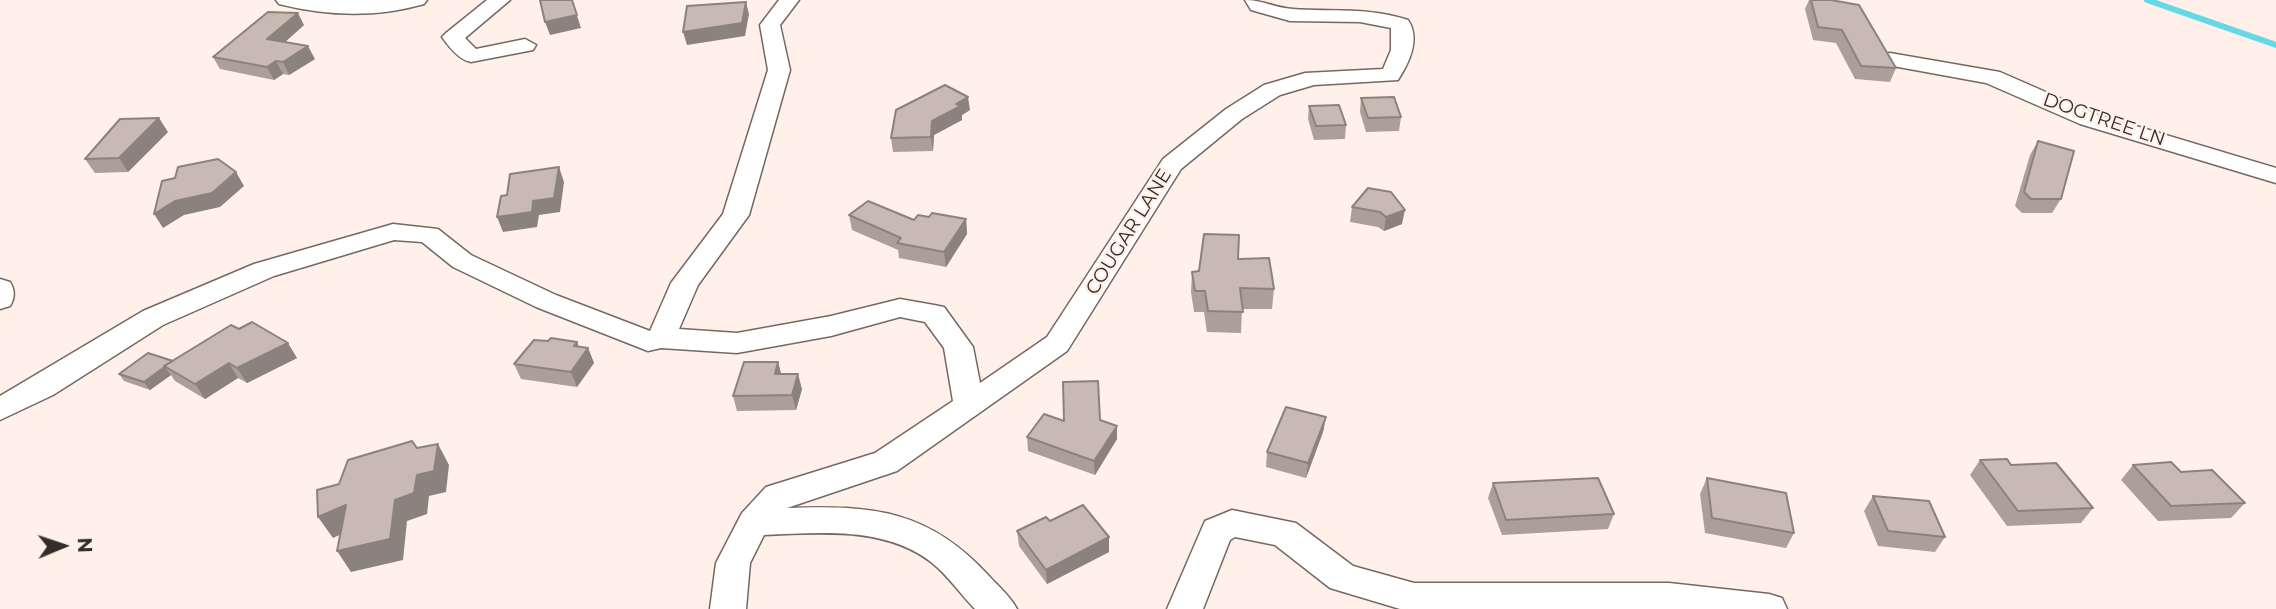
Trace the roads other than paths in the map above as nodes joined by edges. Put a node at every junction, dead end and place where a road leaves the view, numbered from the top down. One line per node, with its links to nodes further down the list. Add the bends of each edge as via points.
1 (286, 0): 2 (street, via 339,7 401,6)
2 (417, 0)
3 (500, 0): 6 (street, via 453,37 471,56)
4 (789, 0): 11 (street, via 770,26 779,70 736,215 685,283)
5 (1255, 0): 12 (street, COUGAR LANE, via 1290,15 1384,17 1401,24 1405,38 1400,59 1390,75 1313,78 1272,90 1234,114 1172,164 1057,344)
6 (524, 45)
7 (1890, 60): 8 (street, DOGTREE LN, via 1992,77 2088,119)
8 (2276, 176)
9 (0, 288): 10 (street)
10 (0, 300)
11 (655, 339): 12 (street, via 737,343 900,308 934,314 958,347); 13 (street, via 546,301 462,261 429,235 393,232 264,270 153,318)
12 (968, 407): 14 (street, COUGAR LANE, via 886,462 778,496)
13 (0, 409)
14 (754, 522): 15 (street, COUGAR LANE, via 733,563); 16 (street, via 838,521 904,528 943,551)
15 (728, 609)
16 (999, 609)
17 (1185, 609): 18 (street, via 1217,531 1232,523 1284,533 1342,578 1414,598 1669,598)
18 (1769, 609)

